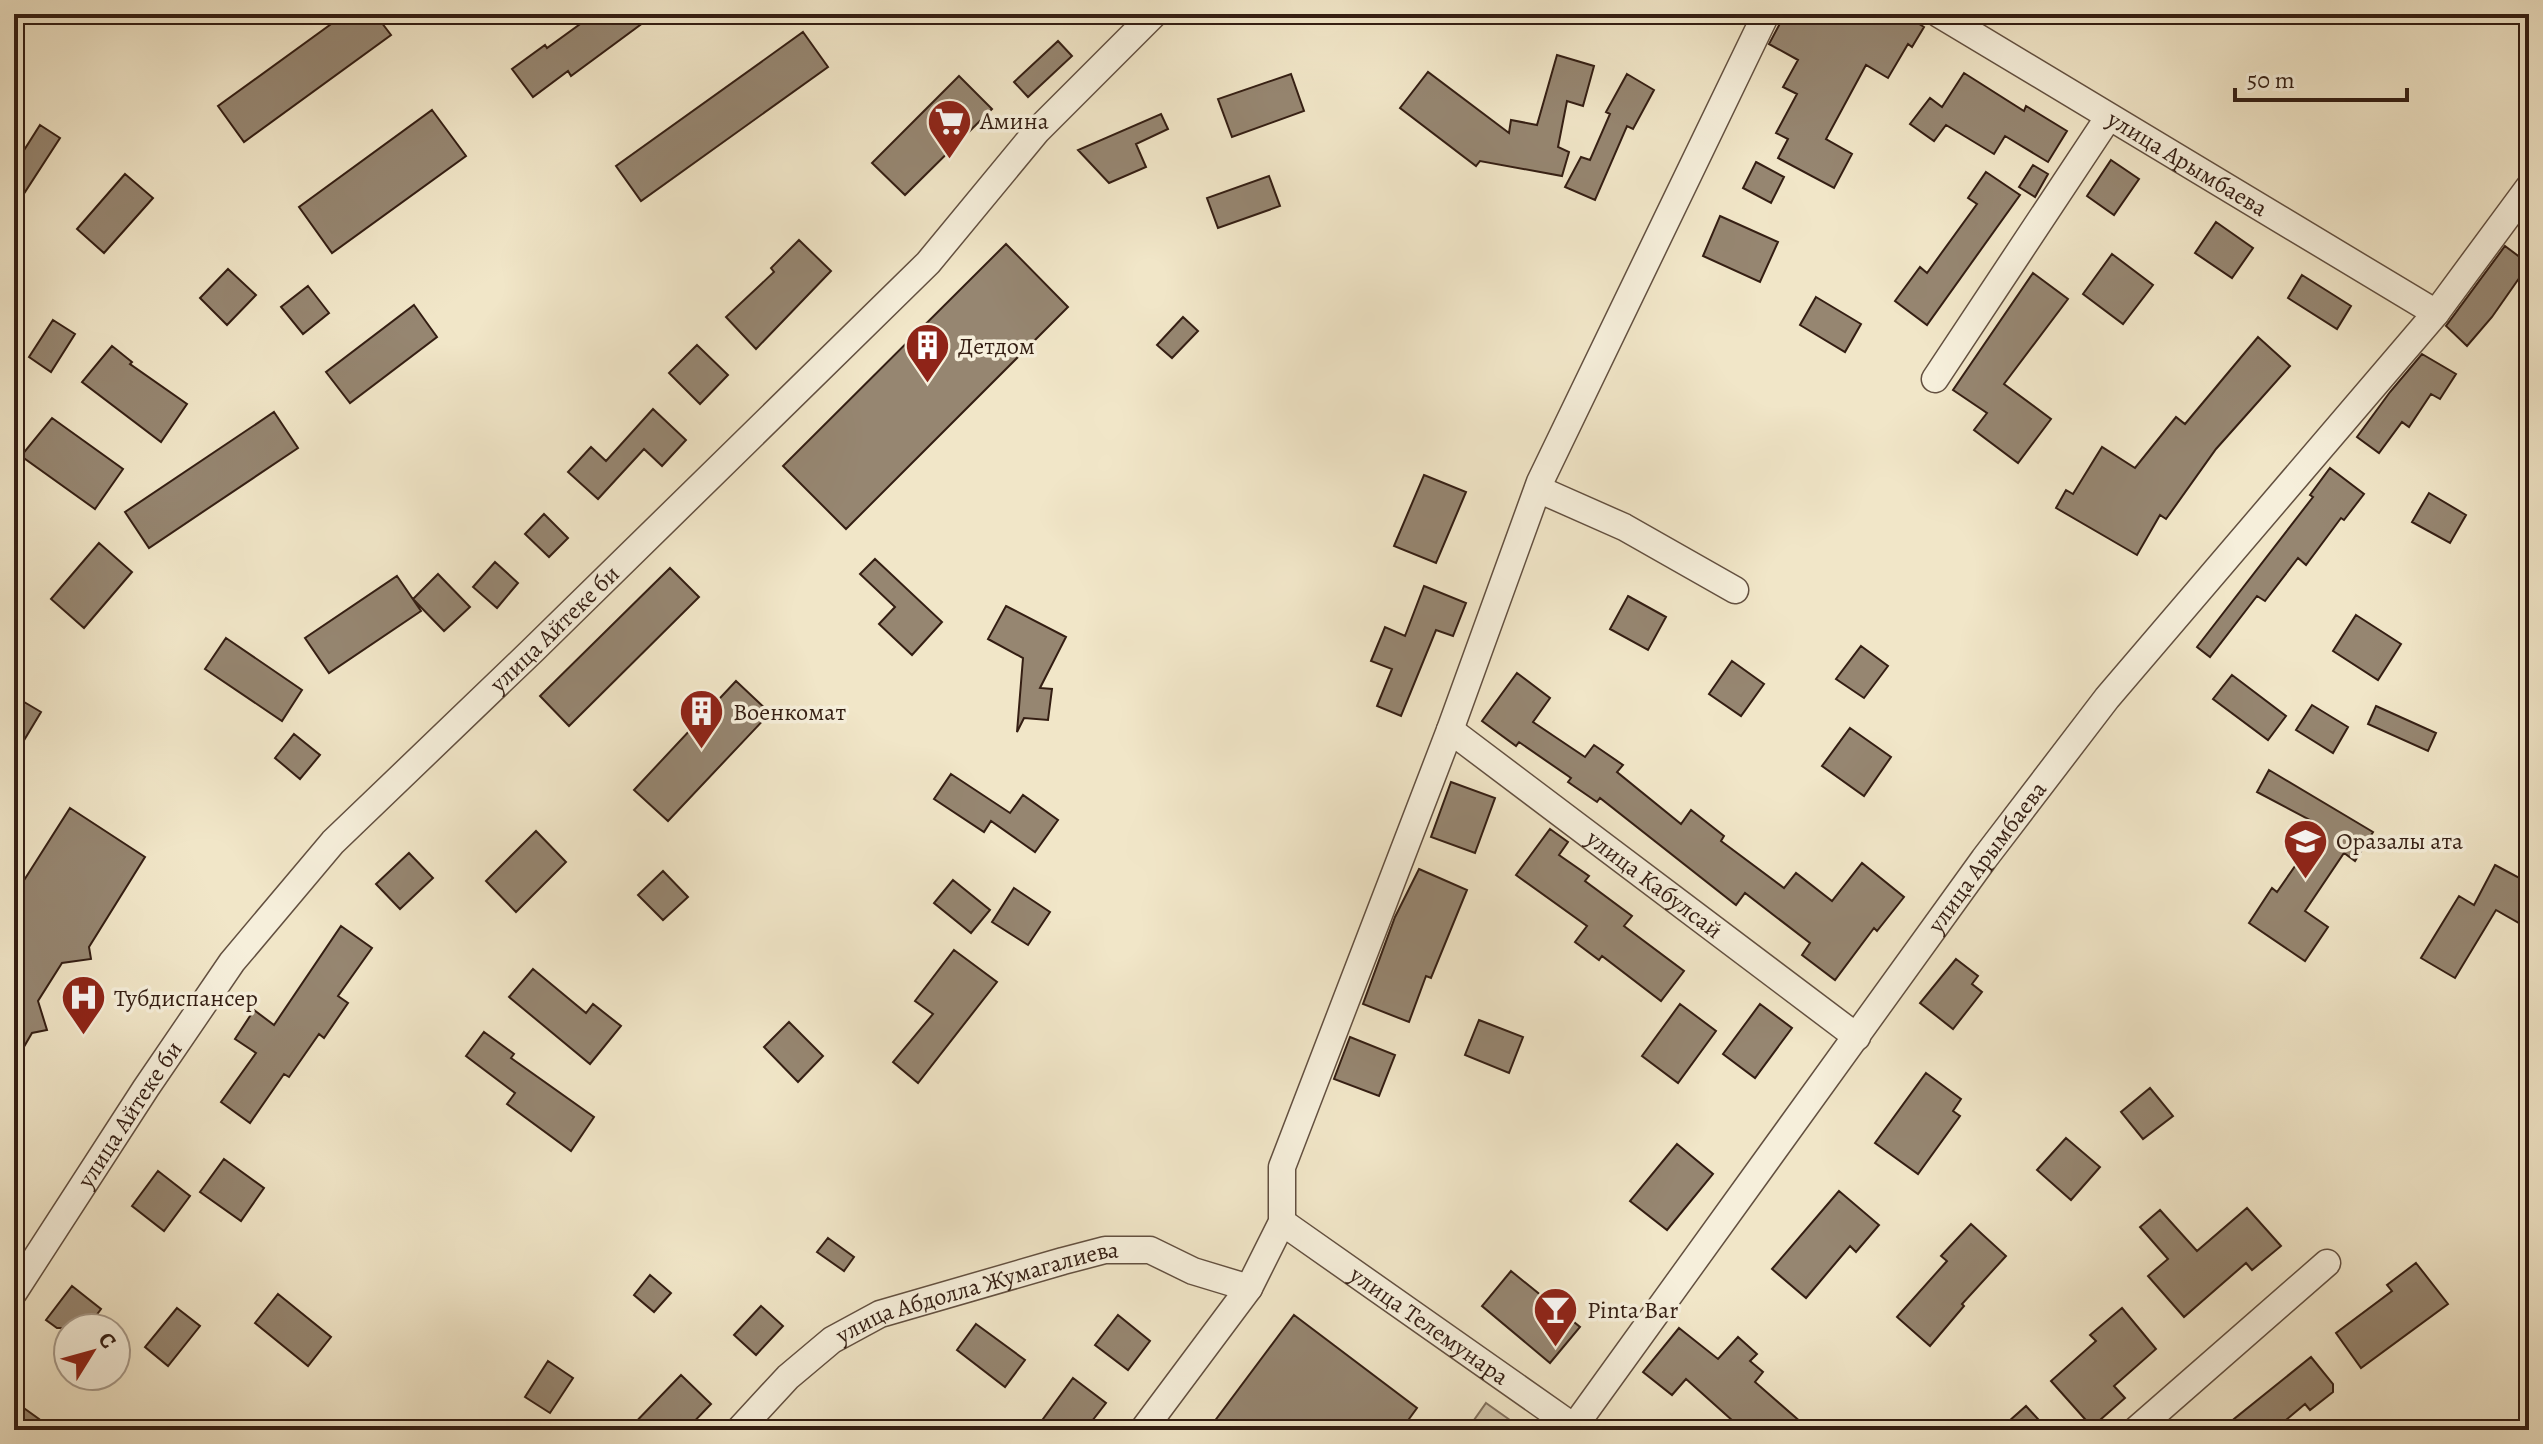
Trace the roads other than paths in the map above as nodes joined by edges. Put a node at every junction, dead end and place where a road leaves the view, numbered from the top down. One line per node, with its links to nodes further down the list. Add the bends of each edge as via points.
1 (1154, 14): 15 (street, улица Айтеке би, via 1037,131 928,263 333,842 232,962)
2 (1766, 14): 8 (street)
3 (1939, 14): 4 (street, улица Арымбаева)
4 (2108, 118): 6 (street, улица Арымбаева); 7 (street)
5 (2529, 187): 6 (street, улица Арымбаева)
6 (2436, 313): 11 (street, улица Арымбаева, via 2107,698)
7 (1935, 379)
8 (1539, 485): 9 (street); 10 (street)
9 (1735, 590)
10 (1450, 730): 11 (street, улица Кабулсай); 12 (street, via 1282,1167)
11 (1857, 1037): 16 (street, улица Арымбаева)
12 (1282, 1222): 14 (street); 16 (street, улица Телемунара)
13 (2327, 1263): 19 (street)
14 (1249, 1288): 17 (street, улица Абдолла Жумагалиева, via 1193,1271 1150,1250 1105,1250 1063,1261 880,1314 832,1340 788,1377); 18 (street)
15 (14, 1292)
16 (1576, 1428)
17 (739, 1430)
18 (1143, 1430)
19 (2136, 1430)

